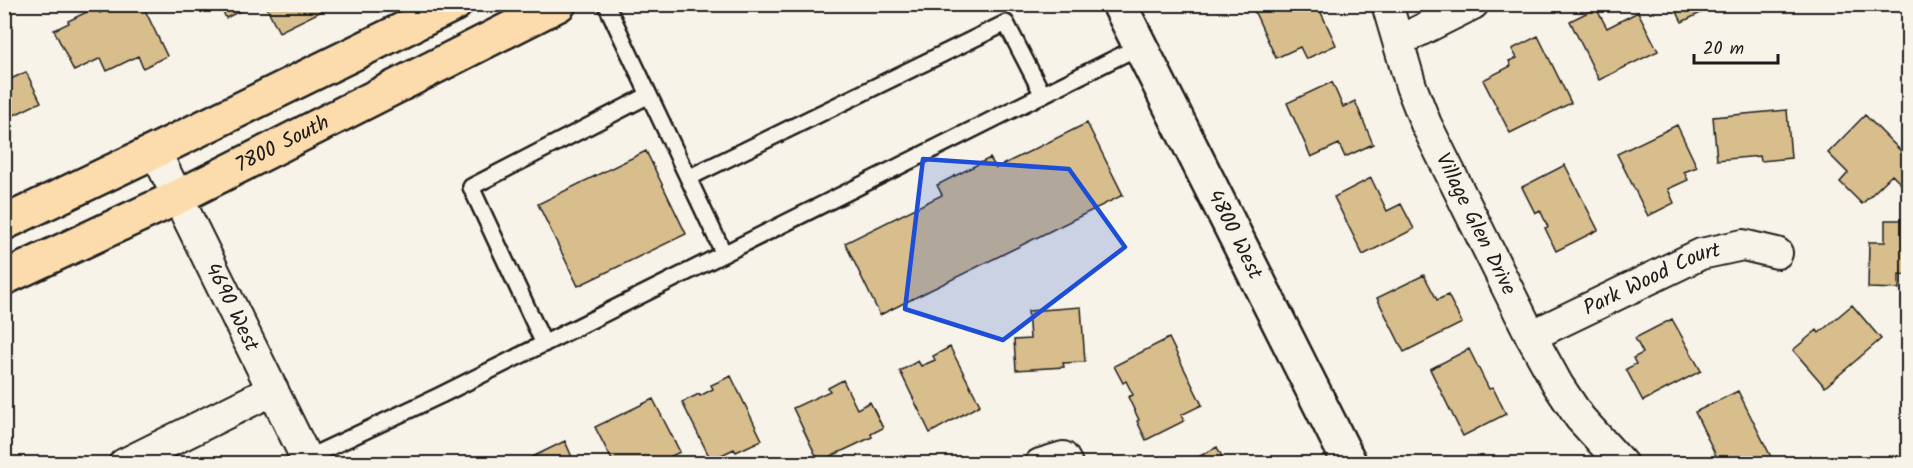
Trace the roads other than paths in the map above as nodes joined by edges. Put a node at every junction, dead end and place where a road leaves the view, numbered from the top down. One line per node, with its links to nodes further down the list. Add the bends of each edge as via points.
1 (455, 4): 11 (main road)
2 (559, 4): 13 (main road, 7800 South)
3 (606, 4): 9 (lane)
4 (1119, 4): 8 (main road, 4800 West)
5 (1387, 4): 7 (street, Village Glen Drive)
6 (1473, 4): 7 (street)
7 (1399, 41): 18 (street, Village Glen Drive, via 1426,124)
8 (1140, 46): 10 (lane); 23 (main road, 4800 West)
9 (649, 95): 12 (lane); 19 (lane, via 471,187)
10 (1043, 95): 12 (lane, via 1006,22); 16 (lane)
11 (155, 151): 13 (street, 4690 West); 14 (main road)
12 (688, 178): 16 (lane)
13 (178, 197): 17 (main road, 7800 South); 20 (street, 4690 West)
14 (4, 223)
15 (1777, 253): 18 (street, Park Wood Court, via 1743,245 1701,254)
16 (724, 254): 19 (lane)
17 (4, 278)
18 (1531, 336): 24 (street, Village Glen Drive, via 1580,418)
19 (544, 344): 21 (lane)
20 (273, 390): 21 (street, 4690 West); 22 (street)
21 (308, 461)
22 (124, 464)
23 (1350, 464)
24 (1622, 464)

